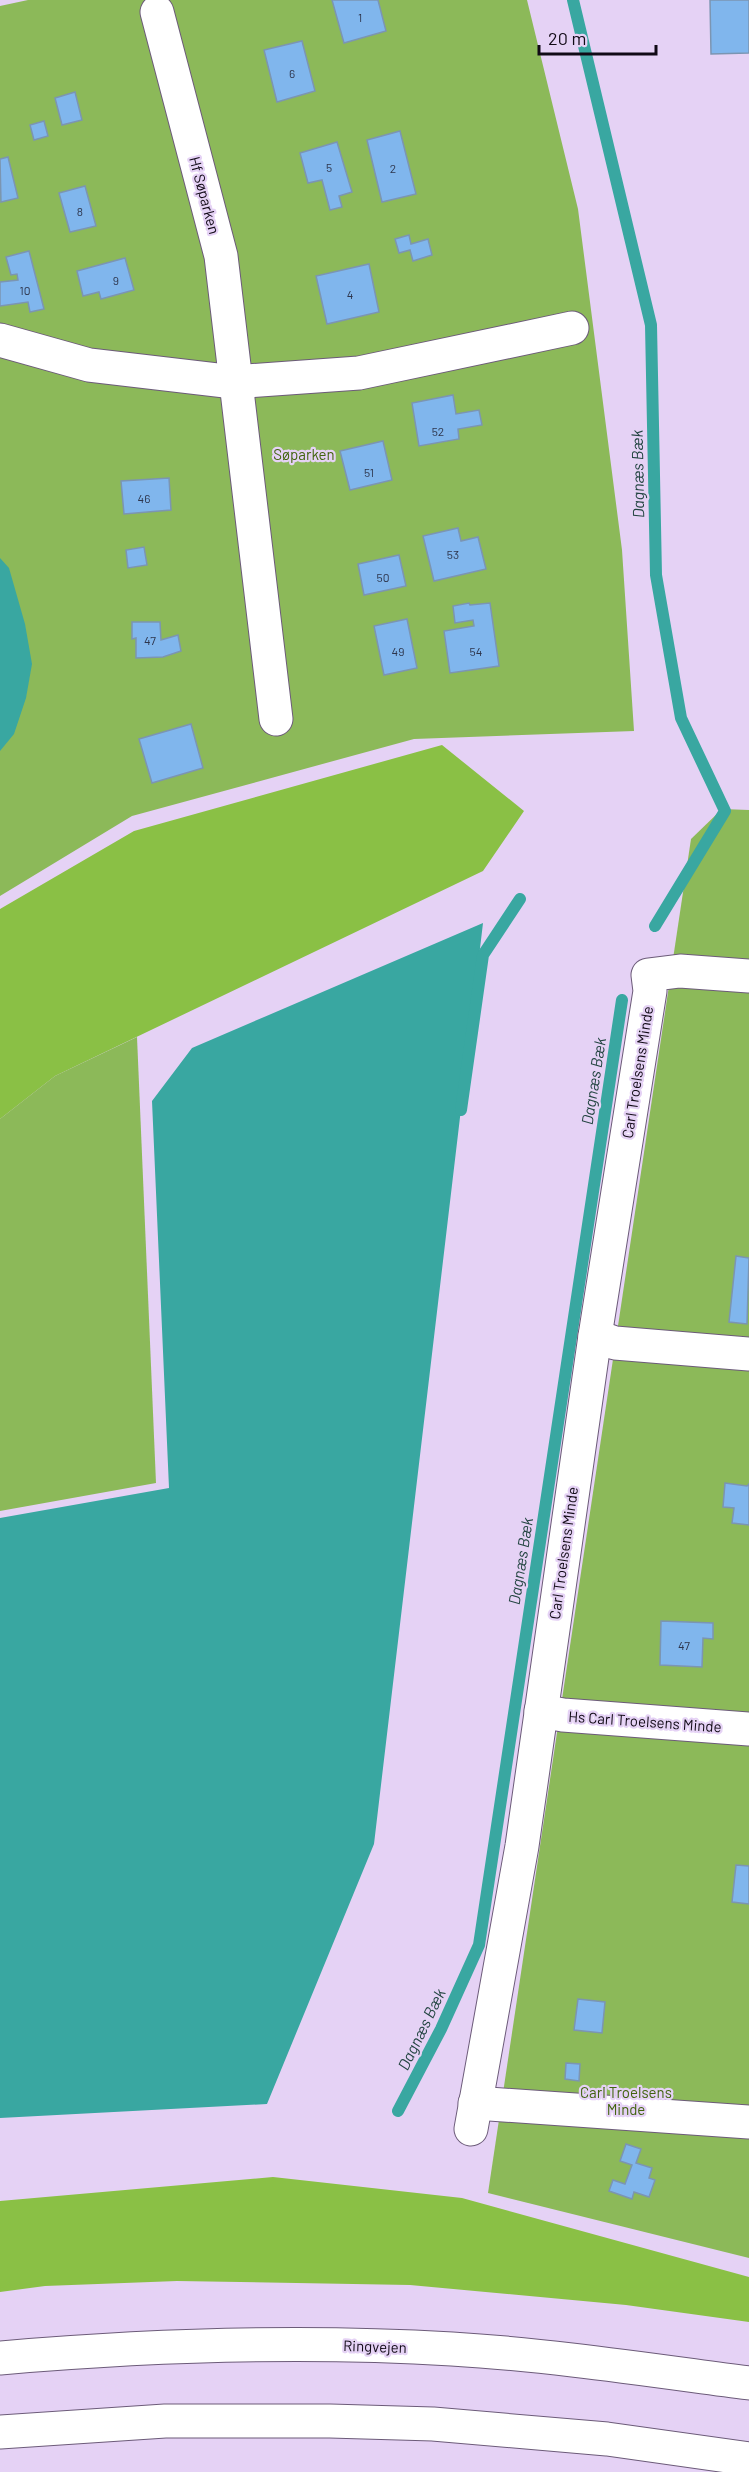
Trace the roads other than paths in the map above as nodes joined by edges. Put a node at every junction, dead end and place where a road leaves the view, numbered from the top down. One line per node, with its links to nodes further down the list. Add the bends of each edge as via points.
1 (157, 12): 4 (main road, Hf Søparken, via 220,255)
2 (572, 328): 4 (main road, via 360,373)
3 (0, 340): 4 (main road, via 89,365)
4 (234, 382): 5 (main road, Hf Søparken)
5 (276, 719)
6 (749, 976): 7 (main road, Carl Troelsens Minde, via 680,971 648,975 650,991)
7 (595, 1336): 8 (main road, via 615,1343); 9 (main road, Carl Troelsens Minde)
8 (749, 1354)
9 (541, 1711): 10 (main road, Hs Carl Troelsens Minde); 11 (main road, Carl Troelsens Minde, via 522,1846 473,2116)
10 (749, 1729)
11 (749, 2122)
12 (0, 2358): 13 (main road, Ringvejen, via 114,2349 317,2344 570,2359)
13 (749, 2383)
14 (0, 2432): 15 (main road, via 165,2421 433,2424 607,2439)
15 (749, 2459)

